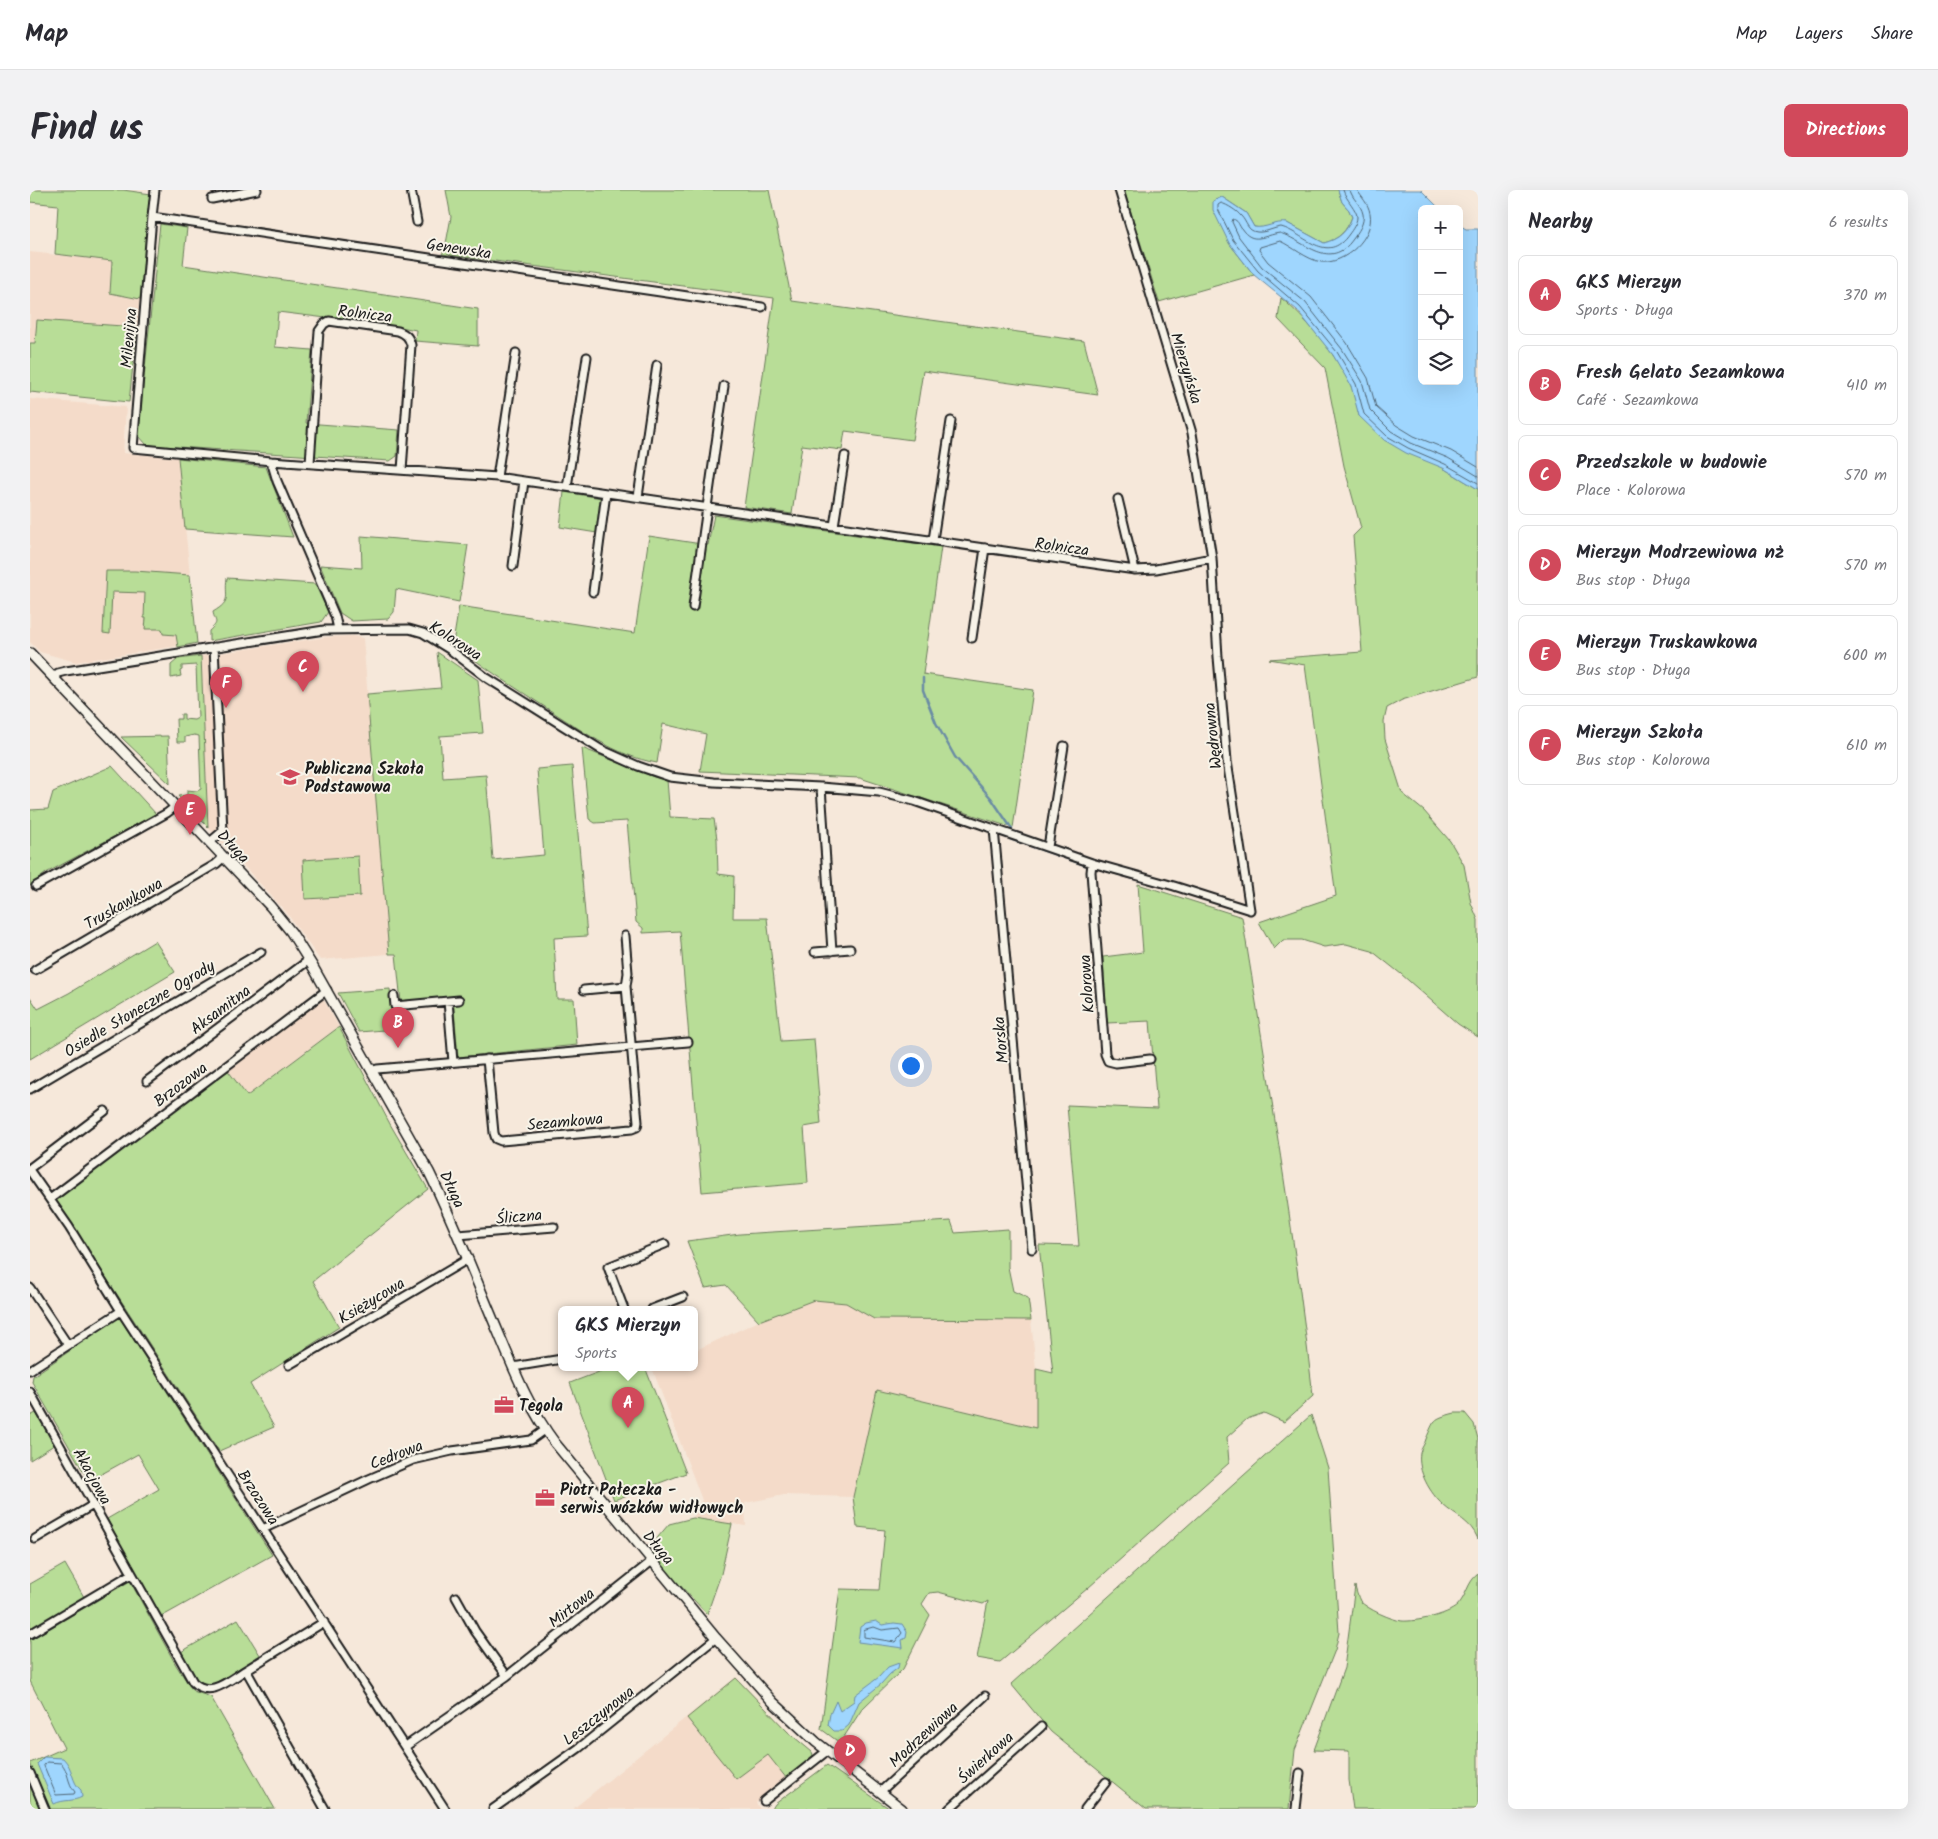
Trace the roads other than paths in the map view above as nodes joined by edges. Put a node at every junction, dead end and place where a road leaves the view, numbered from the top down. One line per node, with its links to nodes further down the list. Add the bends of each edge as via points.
1 (156, 190): 6 (street, Milenijna)
2 (258, 190): 5 (street)
3 (411, 190): 7 (street)
4 (1119, 190): 29 (street, Mierzyńska, via 1192,433)
5 (212, 199)
6 (152, 217): 8 (street, Genewska); 14 (street, Milenijna, via 133,448)
7 (417, 222)
8 (762, 307)
9 (516, 353): 19 (street)
10 (587, 357): 21 (street)
11 (657, 365): 23 (street)
12 (724, 386): 25 (street)
13 (951, 421): 27 (street)
14 (173, 452): 16 (street, Rolnicza)
15 (845, 456): 26 (street)
16 (271, 461): 17 (street, Rolnicza); 34 (street)
17 (310, 463): 18 (street, Rolnicza); 18 (street, Rolnicza, via 319,330 330,321 398,331 410,338)
18 (402, 470): 19 (street, Rolnicza)
19 (498, 477): 20 (street, Rolnicza)
20 (524, 481): 21 (street, Rolnicza); 30 (street)
21 (568, 487): 22 (street, Rolnicza)
22 (606, 493): 23 (street, Rolnicza); 32 (street)
23 (638, 498): 25 (street, Rolnicza)
24 (1118, 499): 31 (street)
25 (707, 508): 26 (street, Rolnicza); 33 (street)
26 (834, 526): 27 (street, Rolnicza)
27 (933, 540): 28 (street, Rolnicza)
28 (985, 548): 31 (street, Rolnicza); 35 (street)
29 (1212, 558): 31 (street, Rolnicza); 48 (street, Wędrowna, via 1228,761)
30 (513, 566)
31 (1135, 570)
32 (593, 592)
33 (693, 607)
34 (338, 629): 36 (street, Kolorowa); 40 (street, Kolorowa, via 409,629 423,633 487,678 600,749 670,777)
35 (972, 638)
36 (214, 647): 38 (street, Kolorowa, via 66,671); 43 (street, via 223,831)
37 (30, 653): 38 (street, Długa)
38 (53, 678): 41 (street, Długa)
39 (1064, 746): 44 (street)
40 (821, 787): 42 (street, Kolorowa, via 879,792); 51 (street)
41 (176, 806): 43 (street, Długa); 47 (street)
42 (994, 829): 44 (street, Kolorowa); 76 (street, Morska)
43 (210, 842): 45 (street, Długa)
44 (1048, 847): 46 (street, Kolorowa)
45 (224, 857): 54 (street, Długa, via 277,914); 55 (street, Truskawkowa, via 208,870)
46 (1092, 863): 48 (street, Kolorowa); 65 (street, Kolorowa, via 1105,1054 1108,1061 1116,1063)
47 (36, 886)
48 (1250, 910)
49 (625, 936): 56 (street, Sezamkowa)
50 (850, 950): 51 (street)
51 (832, 951): 53 (street)
52 (261, 952): 69 (street, Osiedle Słoneczne Ogrody)
53 (816, 952)
54 (309, 960): 57 (street, Długa); 68 (street, Aksamitna)
55 (35, 970)
56 (626, 986): 58 (street); 63 (street, Sezamkowa)
57 (327, 990): 67 (street, Długa); 72 (street, Brzozowa)
58 (584, 990)
59 (394, 996): 61 (street, via 395,1006)
60 (459, 1000): 61 (street)
61 (448, 1001): 66 (street)
62 (688, 1042): 63 (street)
63 (632, 1047): 64 (street); 64 (street, Sezamkowa, via 637,1127 510,1140 496,1139 494,1133)
64 (487, 1059): 66 (street)
65 (1150, 1059)
66 (453, 1062): 67 (street)
67 (372, 1071): 74 (street, Długa, via 429,1172)
68 (147, 1081)
69 (30, 1089)
70 (105, 1112): 71 (street)
71 (30, 1170): 72 (street, Brzozowa)
72 (50, 1199): 82 (street, Brzozowa)
73 (554, 1227): 74 (street, Śliczna)
74 (458, 1235): 77 (street, Długa)
75 (665, 1244): 80 (street, via 608,1267)
76 (1032, 1249)
77 (468, 1259): 85 (street, Księżycowa); 86 (street, Długa)
78 (30, 1288): 83 (street)
79 (683, 1297): 81 (street)
80 (623, 1306)
81 (660, 1306)
82 (121, 1311): 83 (street); 91 (street, Brzozowa)
83 (68, 1345): 87 (street)
84 (558, 1360): 86 (street)
85 (289, 1365)
86 (513, 1367): 89 (street, Długa)
87 (30, 1370)
88 (30, 1392): 90 (street, Akacjowa)
89 (545, 1430): 91 (street, Cedrowa, via 531,1440 413,1460); 93 (street, Długa)
90 (93, 1506): 92 (street); 94 (street, Akacjowa)
91 (263, 1529): 96 (street, Brzozowa)
92 (35, 1539)
93 (652, 1561): 98 (street, Długa); 100 (street, Mirtowa)
94 (131, 1574): 97 (street); 99 (street, Akacjowa, via 199,1688 213,1689)
95 (456, 1597): 100 (street)
96 (324, 1622): 99 (street, Akacjowa); 103 (street, Brzozowa)
97 (30, 1634)
98 (716, 1638): 104 (street, Długa, via 773,1702); 113 (street, Leszczynowa, via 579,1748)
99 (246, 1670): 111 (street)
100 (507, 1676): 103 (street, Mirtowa)
101 (985, 1696): 108 (street, Modrzewiowa)
102 (1041, 1727): 115 (street, Świerkowa)
103 (406, 1746): 112 (street, Brzozowa)
104 (827, 1751): 108 (street, Długa); 109 (street)
105 (30, 1773): 110 (street)
106 (1300, 1773): 117 (street)
107 (1106, 1782): 116 (street)
108 (880, 1792): 114 (street, Długa)
109 (764, 1801)
110 (45, 1809)
111 (326, 1809)
112 (445, 1809)
113 (493, 1809)
114 (902, 1809)
115 (949, 1809)
116 (1085, 1809)
117 (1296, 1809)

